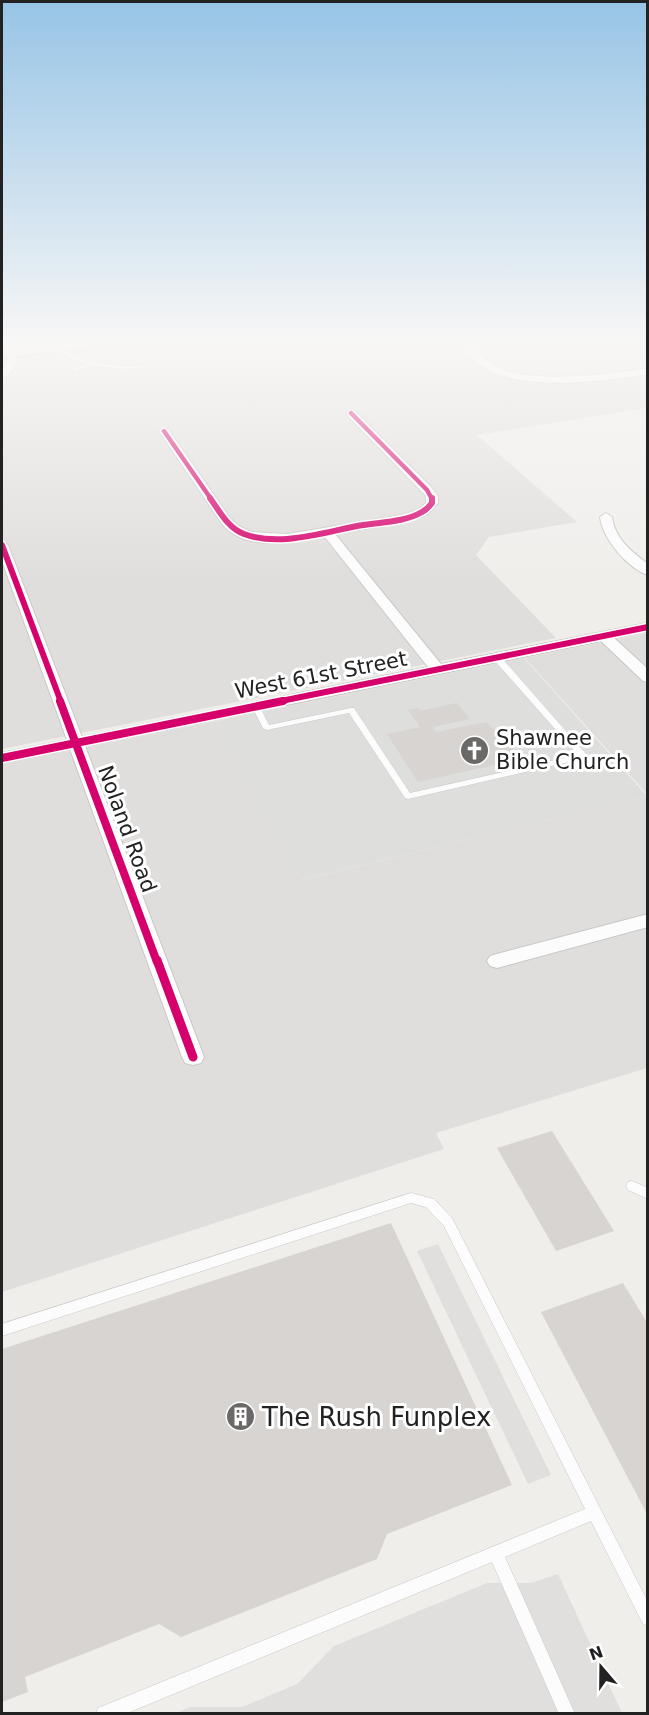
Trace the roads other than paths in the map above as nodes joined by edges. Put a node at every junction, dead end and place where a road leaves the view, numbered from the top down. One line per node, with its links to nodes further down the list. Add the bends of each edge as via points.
1 (358, 420): 4 (street, via 427,490 432,503 417,515)
2 (164, 431): 4 (street, via 231,527 244,534 276,539)
3 (606, 517): 6 (street, via 605,529)
4 (326, 531): 10 (street)
5 (2, 545): 13 (street, Noland Road)
6 (648, 570)
7 (648, 627): 8 (street, West 61st Street)
8 (604, 636): 9 (street, West 61st Street); 11 (street)
9 (497, 658): 10 (street, West 61st Street); 12 (lane, via 583,756 408,796 351,710 267,728)
10 (438, 670): 12 (street, West 61st Street)
11 (648, 678)
12 (256, 707): 13 (street, West 61st Street)
13 (76, 743): 14 (street, West 61st Street); 17 (street, Noland Road)
14 (2, 758)
15 (648, 920): 16 (street)
16 (497, 961)
17 (193, 1057)
18 (632, 1186): 19 (lane)
19 (648, 1194)
20 (2, 1330): 21 (lane, via 411,1198 430,1203 448,1222)
21 (594, 1512): 22 (lane); 23 (lane)
22 (496, 1553): 24 (lane); 25 (lane)
23 (648, 1619)
24 (104, 1713)
25 (567, 1713)

